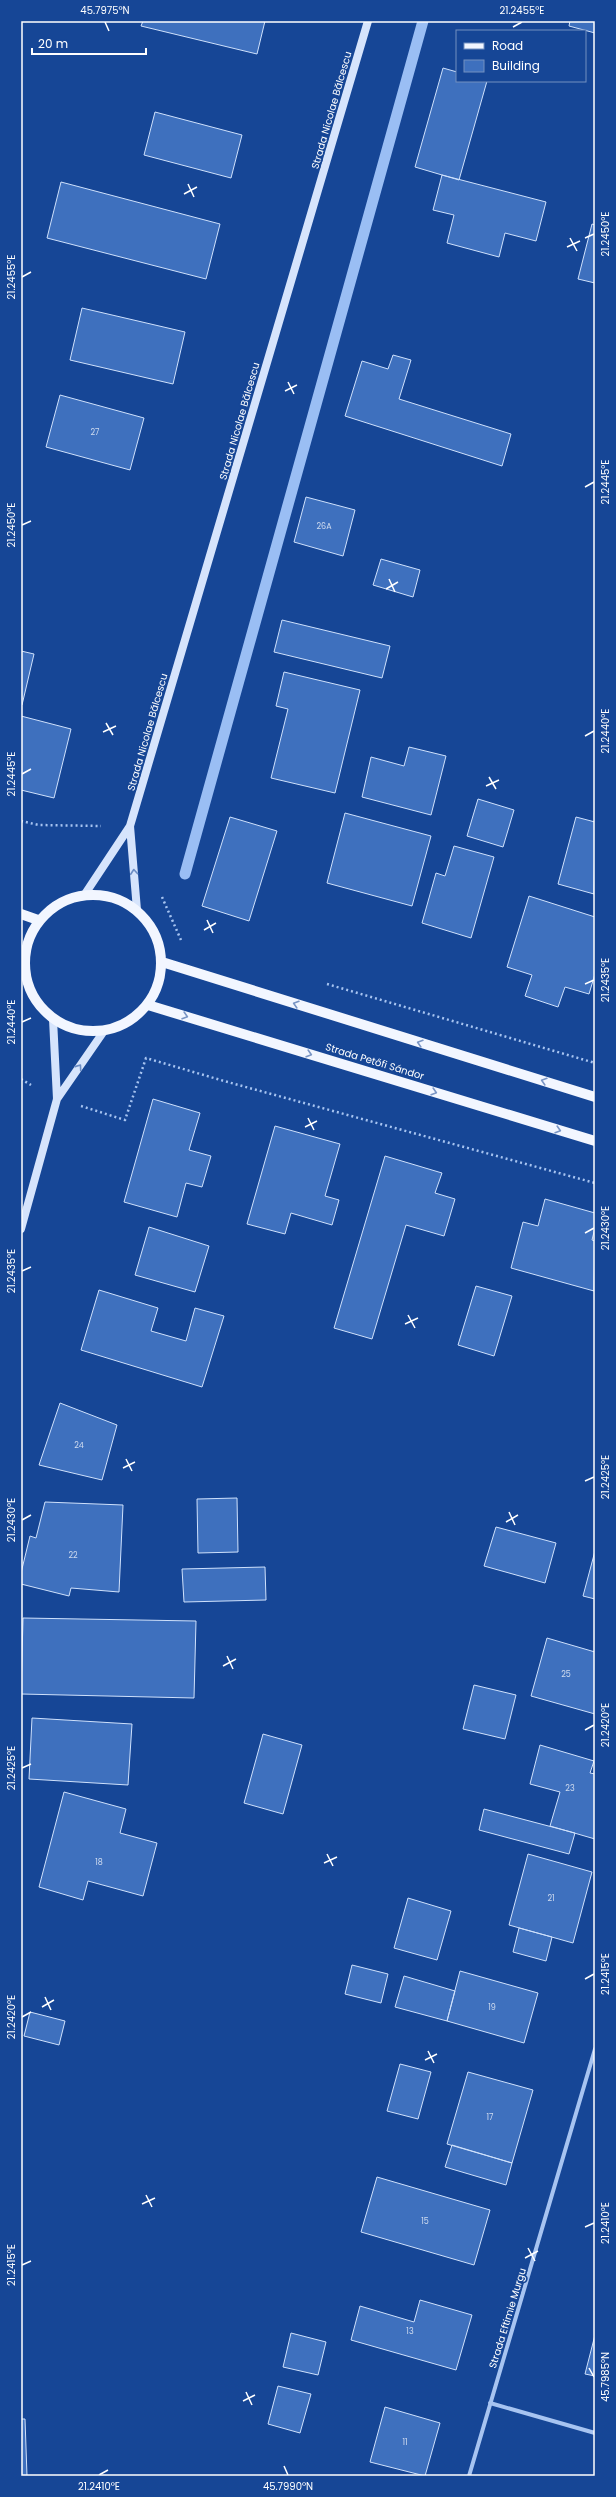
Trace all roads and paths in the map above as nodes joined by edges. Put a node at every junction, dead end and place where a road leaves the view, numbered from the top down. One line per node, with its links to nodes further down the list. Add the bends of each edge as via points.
1 (368, 21): 3 (street, Strada Nicolae Bălcescu)
2 (21, 821): 3 (path, via 39,825)
3 (130, 826): 5 (street, Strada Nicolae Bălcescu); 6 (street, Strada Nicolae Bălcescu, one-way to 3)
4 (159, 891): 9 (path)
5 (85, 894): 6 (main road, via 112,897); 8 (main road, via 59,902)
6 (137, 910): 10 (main road, via 155,934)
7 (21, 914): 8 (main road)
8 (38, 920): 11 (main road, via 26,944)
9 (182, 942)
10 (162, 962): 13 (main road, via 158,985); 18 (main road, one-way to 10)
11 (23, 971): 14 (main road, via 34,999)
12 (320, 982): 16 (path)
13 (148, 1005): 15 (main road, via 128,1022); 20 (main road, Strada Petőfi Sándor, one-way to 20)
14 (53, 1019): 15 (main road, via 78,1030); 19 (street)
15 (104, 1031): 19 (street, one-way to 15)
16 (595, 1063)
17 (21, 1079): 19 (path)
18 (595, 1097)
19 (57, 1099): 21 (path, via 125,1120 146,1058); 22 (street)
20 (595, 1141)
21 (595, 1183)
22 (21, 1229)
23 (595, 2049): 24 (street, Strada Eftimie Murgu)
24 (490, 2403): 25 (street); 26 (street, Strada Eftimie Murgu)
25 (595, 2433)
26 (469, 2476)

